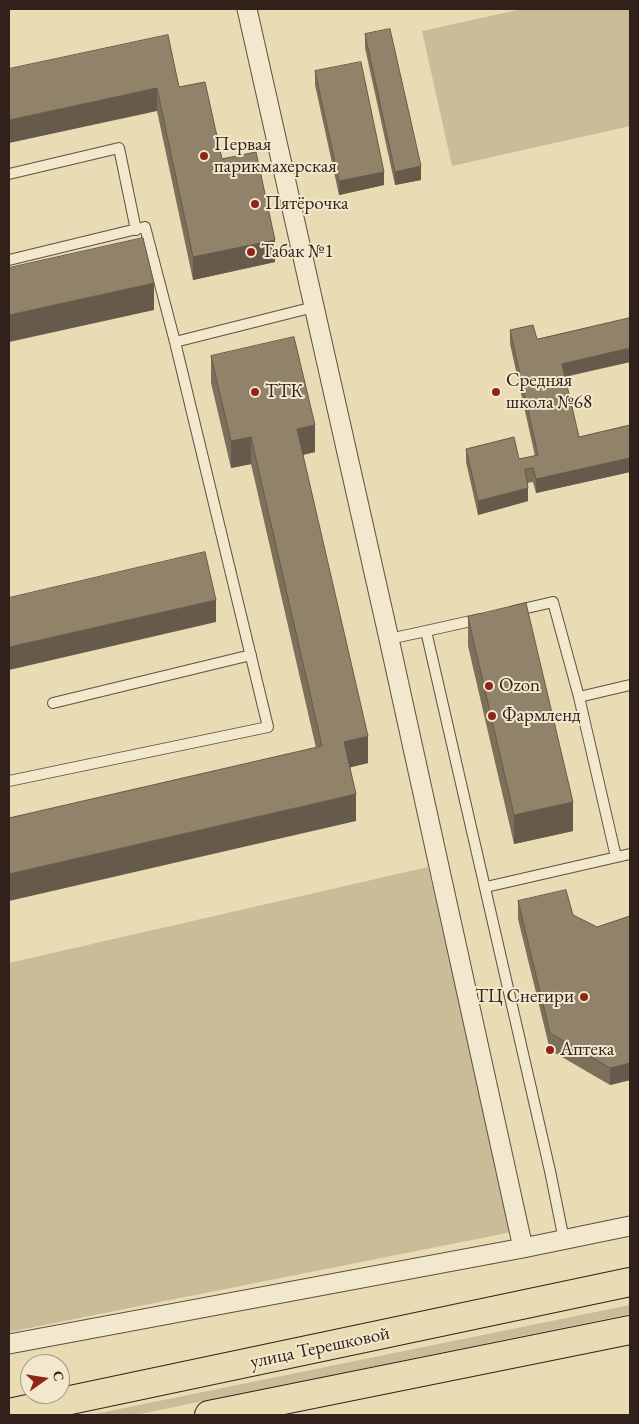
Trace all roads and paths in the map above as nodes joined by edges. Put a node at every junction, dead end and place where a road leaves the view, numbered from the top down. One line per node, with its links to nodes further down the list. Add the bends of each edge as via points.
1 (246, 9): 5 (street)
2 (9, 174): 3 (lane, via 119,148)
3 (136, 230): 4 (lane); 6 (lane, via 145,227)
4 (9, 260)
5 (314, 307): 6 (lane); 10 (street)
6 (175, 342): 11 (lane)
7 (508, 612): 13 (lane, via 553,602)
8 (490, 617): 9 (lane)
9 (426, 631): 10 (lane); 18 (lane)
10 (389, 638): 21 (street)
11 (251, 655): 14 (lane); 15 (lane, via 268,727)
12 (630, 685): 13 (lane)
13 (578, 697): 17 (lane)
14 (53, 702)
15 (9, 781)
16 (630, 854): 17 (lane)
17 (616, 857): 18 (lane)
18 (486, 888): 20 (lane)
19 (630, 1226): 20 (street)
20 (564, 1240): 21 (street)
21 (523, 1248): 24 (street)
22 (630, 1282): 25 (main road, улица Терешковой)
23 (630, 1330): 26 (main road)
24 (9, 1344)
25 (9, 1413)
26 (209, 1415)

